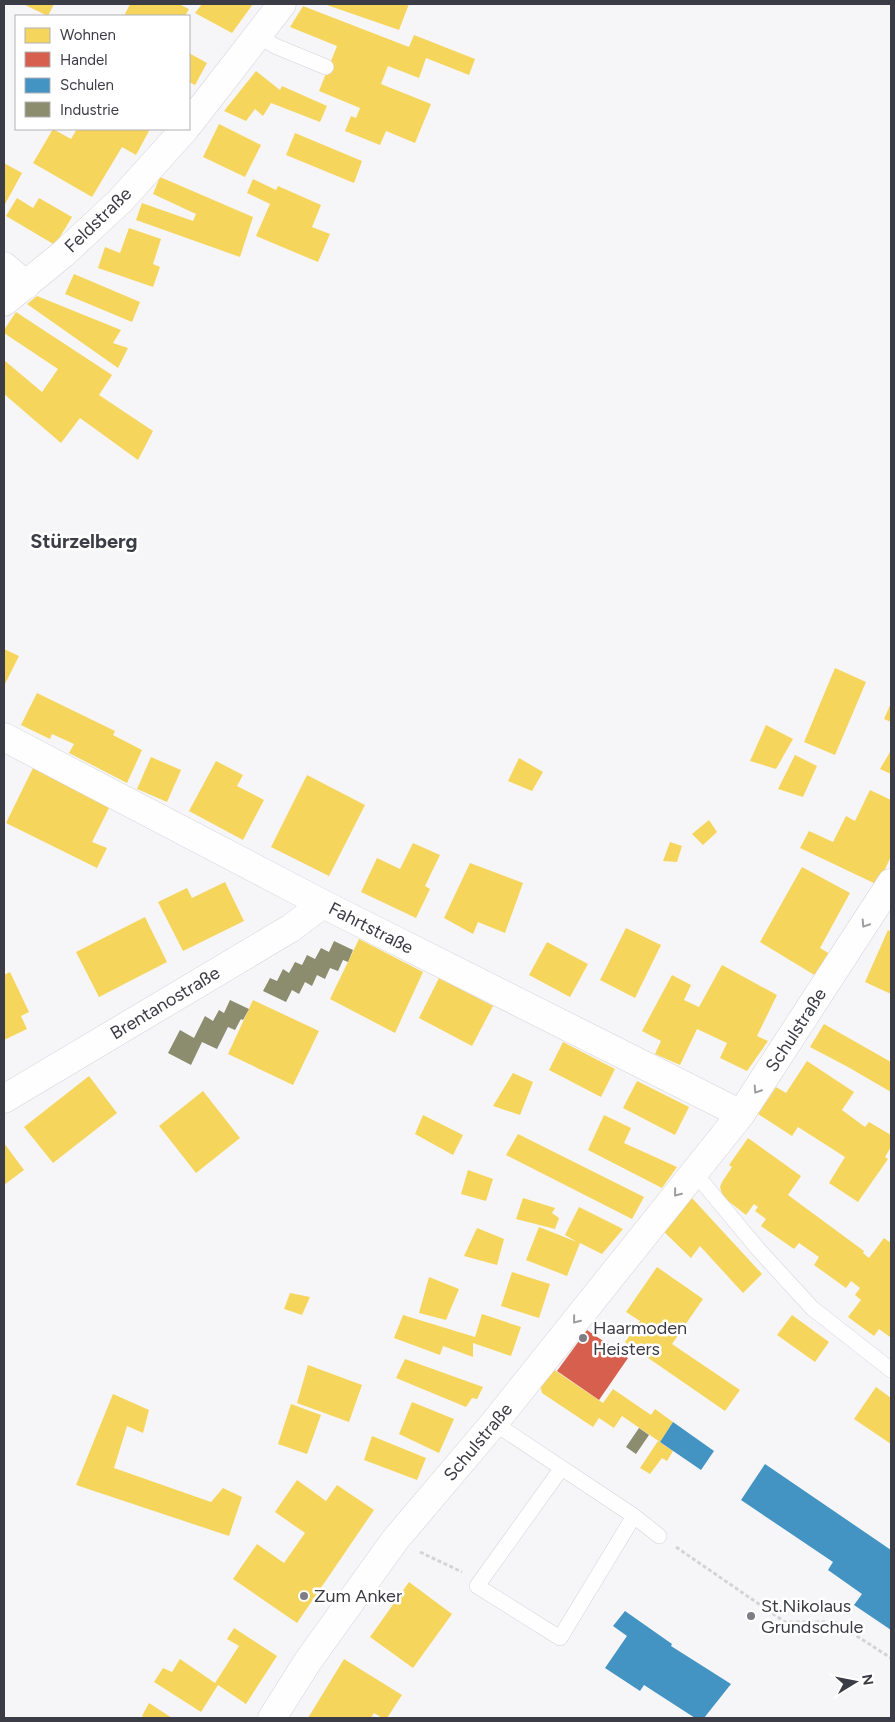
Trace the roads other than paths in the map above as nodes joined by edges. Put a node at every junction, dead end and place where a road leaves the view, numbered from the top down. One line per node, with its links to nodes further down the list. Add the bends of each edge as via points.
1 (282, 4): 2 (street)
2 (259, 36): 3 (lane); 4 (street)
3 (326, 67)
4 (190, 123)
5 (184, 130): 7 (street, Feldstraße, via 120,201)
6 (4, 266): 7 (street)
7 (26, 285): 8 (street, Feldstraße)
8 (4, 302)
9 (4, 737): 11 (street, Fahrtstraße)
10 (891, 884): 13 (street, Schulstraße, one-way to 13)
11 (322, 904): 12 (street, Brentanostraße, via 291,928); 13 (street, Fahrtstraße)
12 (4, 1099)
13 (740, 1114): 14 (street, Schulstraße)
14 (694, 1172): 15 (lane, via 812,1308); 16 (street, Schulstraße, one-way to 16)
15 (891, 1370)
16 (494, 1423): 17 (lane); 20 (street, Schulstraße, via 394,1540 308,1661)
17 (561, 1469): 18 (lane); 18 (lane, via 477,1586 560,1638)
18 (634, 1516): 19 (lane)
19 (659, 1536)
20 (272, 1718)

